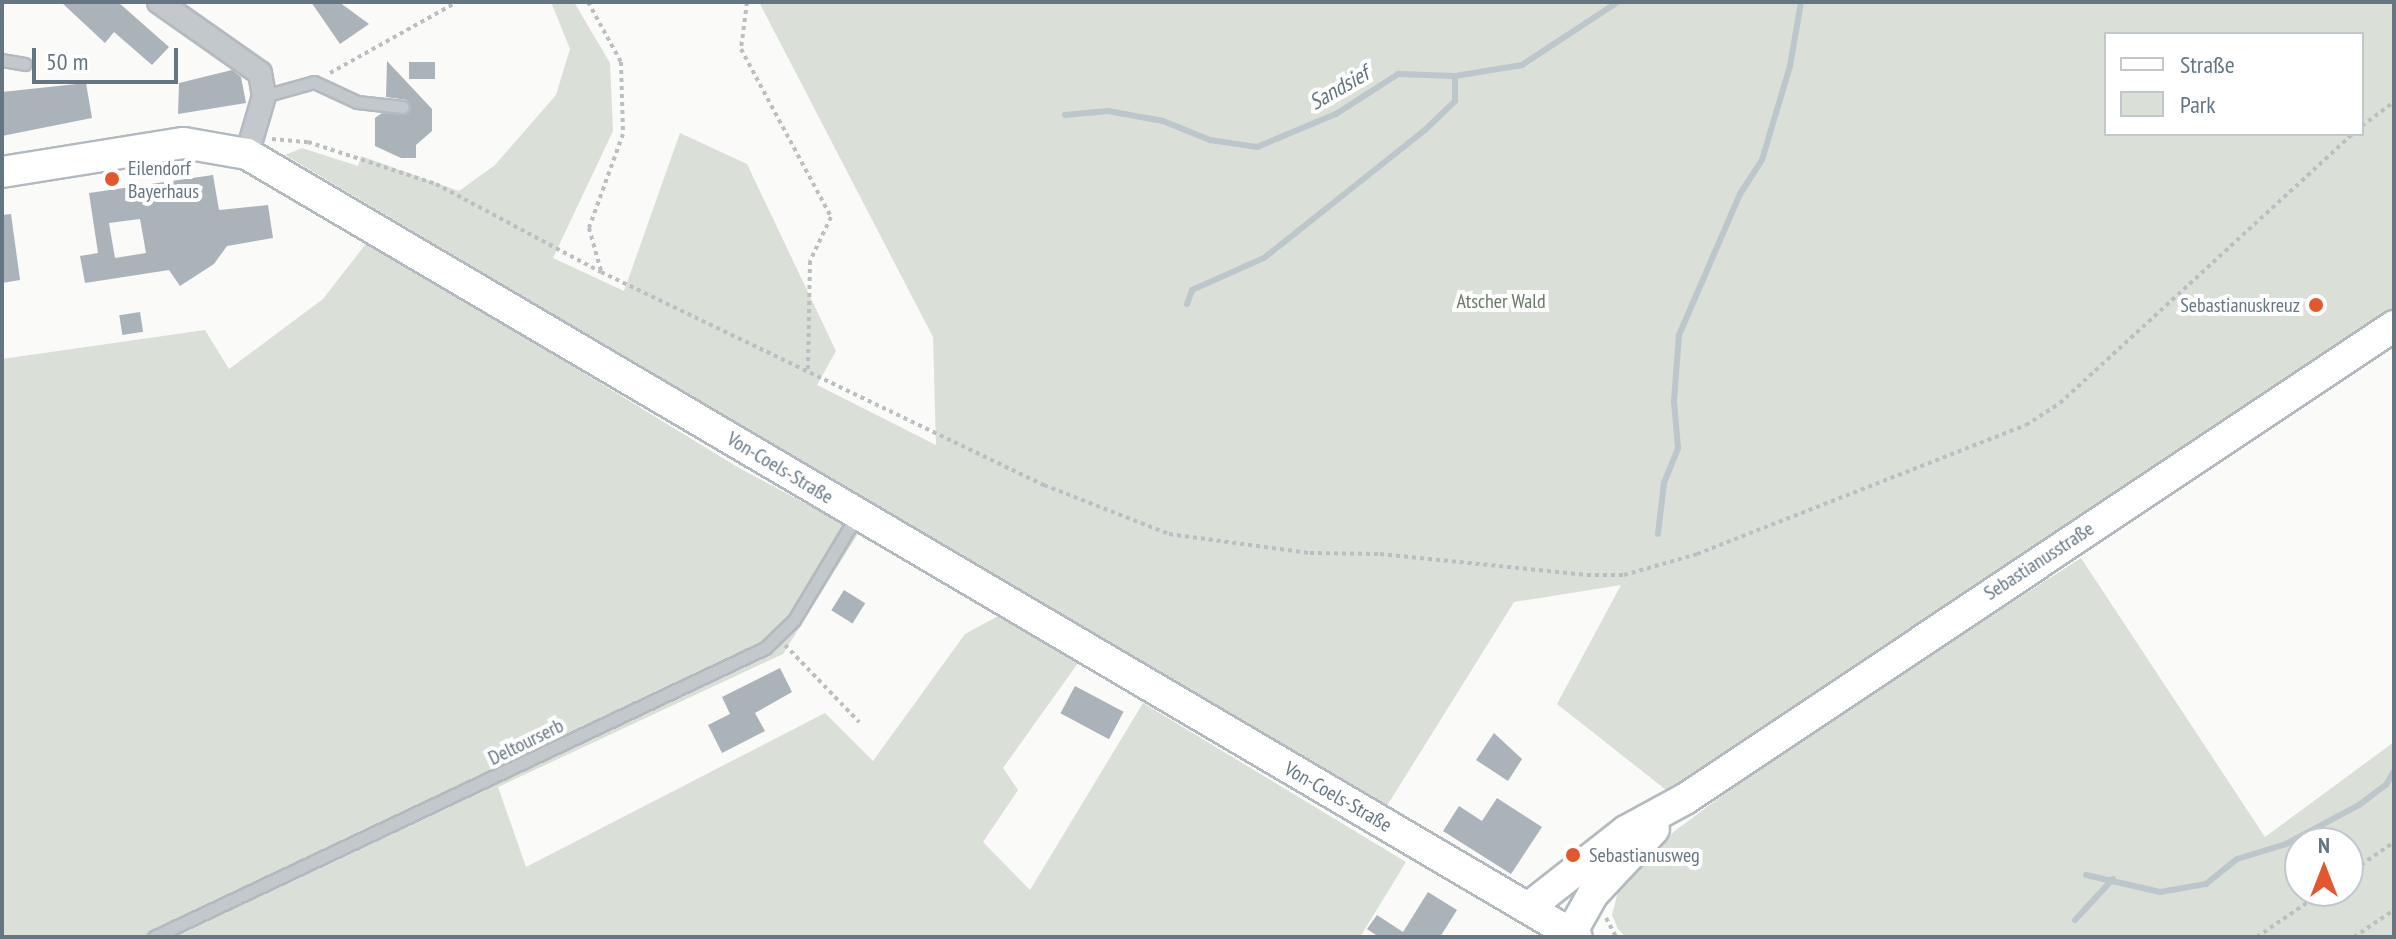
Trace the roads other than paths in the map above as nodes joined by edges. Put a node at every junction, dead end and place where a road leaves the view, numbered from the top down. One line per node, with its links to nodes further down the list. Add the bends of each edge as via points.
1 (159, 2): 4 (street, via 260,73)
2 (2, 60): 3 (lane)
3 (25, 64)
4 (264, 96): 5 (lane, via 314,82 357,102); 6 (street)
5 (403, 107)
6 (252, 144): 7 (main road, Von-Coels-Straße, via 184,143); 9 (main road, Von-Coels-Straße)
7 (2, 172)
8 (2394, 326): 10 (main road, Sebastianusstraße)
9 (857, 514): 11 (main road, Von-Coels-Straße); 13 (lane, Deltourserb, via 778,638 746,659)
10 (1685, 799): 11 (main road, Sebastianusstraße, via 1626,831); 12 (main road, Sebastianusstraße, via 1593,894)
11 (1528, 908): 12 (main road, Von-Coels-Straße)
12 (1574, 935)
13 (154, 937)

